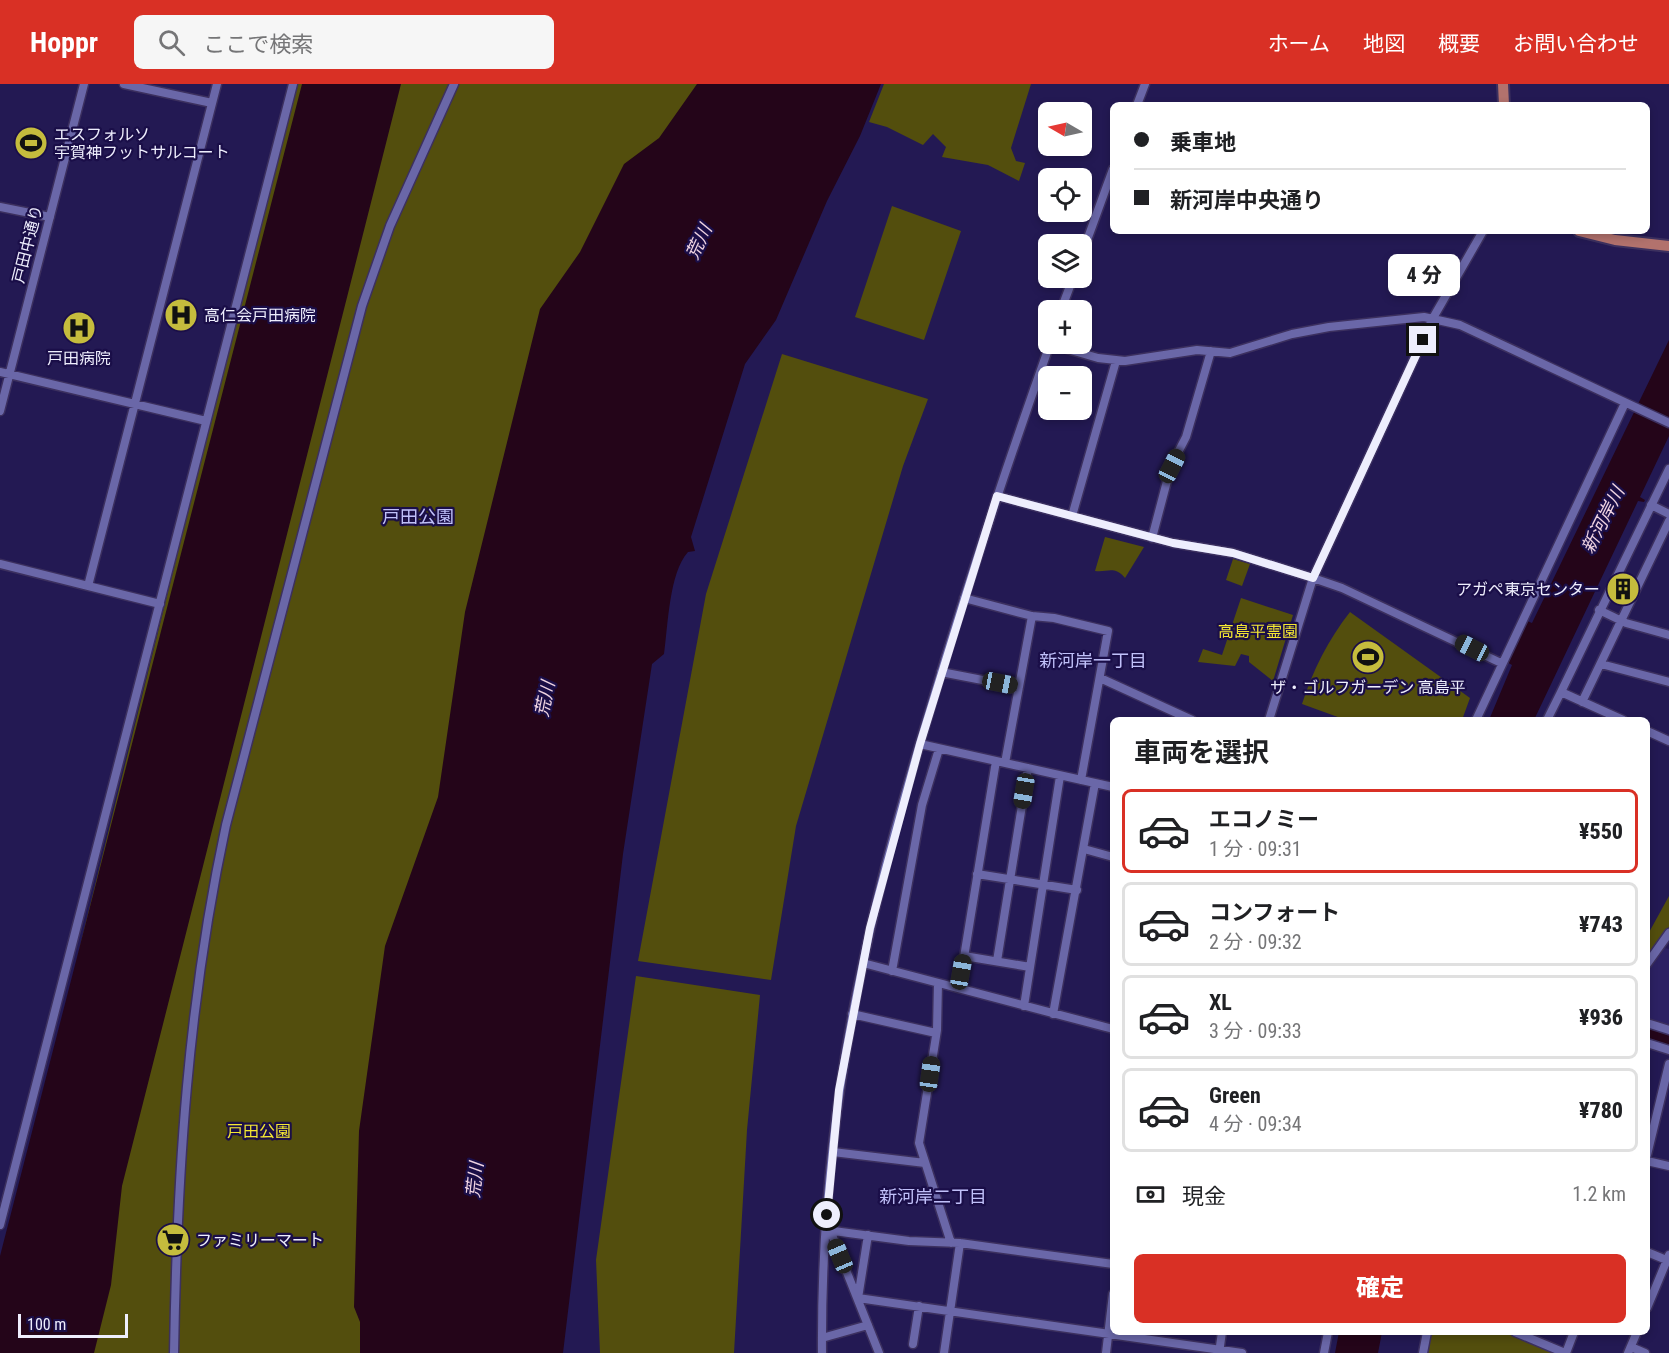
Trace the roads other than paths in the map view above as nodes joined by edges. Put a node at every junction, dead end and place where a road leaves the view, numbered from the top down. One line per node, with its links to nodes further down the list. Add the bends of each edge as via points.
1 (84, 84): 13 (street, 戸田中通り)
2 (124, 84): 10 (street)
3 (217, 84): 10 (street)
4 (293, 84): 28 (street)
5 (454, 84): 124 (street, via 390,226 362,306 226,825 189,1044 175,1268)
6 (1145, 84): 8 (street)
7 (1503, 84): 9 (main road)
8 (1138, 102)
9 (1504, 102)
10 (212, 103): 26 (street)
11 (1110, 177): 14 (street)
12 (0, 207): 13 (street)
13 (50, 218): 24 (street, 戸田中通り)
14 (1089, 234)
15 (1481, 234): 18 (street)
16 (1591, 234): 17 (main road)
17 (1669, 246)
18 (1433, 318): 19 (street, via 1332,327 1292,334 1230,353); 25 (street, via 1460,325); 38 (street)
19 (1210, 351): 22 (street, via 1189,350); 36 (street)
20 (1047, 354): 31 (street)
21 (1089, 354): 22 (street)
22 (1116, 361): 34 (street)
23 (0, 372): 24 (street)
24 (10, 374): 26 (street); 27 (street, 戸田中通り)
25 (1626, 403): 29 (street); 46 (street)
26 (135, 404): 28 (street); 39 (street)
27 (0, 411)
28 (206, 421): 41 (street)
29 (1669, 423)
30 (1669, 469): 32 (street)
31 (997, 496): 34 (street); 40 (street)
32 (1651, 505): 33 (street); 42 (street)
33 (1669, 514)
34 (1072, 516): 36 (street)
35 (1669, 521): 44 (street)
36 (1152, 538): 38 (street, via 1233,553)
37 (0, 564): 39 (street)
38 (1313, 578): 46 (street); 55 (street)
39 (88, 586): 41 (street)
40 (964, 598): 43 (street); 48 (street)
41 (160, 603): 99 (street)
42 (1599, 610): 44 (street); 52 (street)
43 (1032, 616): 49 (street, via 1108,631); 51 (street)
44 (1621, 621): 45 (street); 47 (street)
45 (1669, 635)
46 (1501, 663): 56 (street)
47 (1601, 664): 50 (street); 53 (street)
48 (941, 672): 51 (street); 61 (street)
49 (1100, 678): 54 (street); 66 (street)
50 (1669, 682)
51 (1020, 687): 63 (street)
52 (1561, 692): 53 (street); 57 (street)
53 (1582, 702): 58 (street)
54 (1185, 717)
55 (1270, 717)
56 (1477, 717)
57 (1548, 717)
58 (1616, 717)
59 (1650, 732): 60 (street)
60 (1669, 741)
61 (920, 744): 62 (street); 79 (street)
62 (939, 749): 63 (street); 81 (street, via 922,805)
63 (1001, 762): 64 (street); 71 (street)
64 (1028, 768): 65 (street); 72 (street)
65 (1060, 776): 66 (street); 73 (street)
66 (1081, 780): 67 (street)
67 (1095, 783): 68 (street); 69 (street)
68 (1110, 786)
69 (1084, 849): 70 (street); 74 (street)
70 (1110, 856)
71 (978, 874): 72 (street); 76 (street)
72 (1010, 879): 73 (street); 78 (street)
73 (1043, 885): 74 (street); 80 (street)
74 (1077, 890): 86 (street)
75 (1669, 933): 77 (street)
76 (964, 956): 78 (street); 83 (street)
77 (1650, 960)
78 (997, 961): 80 (street)
79 (863, 963): 81 (street); 85 (street)
80 (1030, 967): 84 (street)
81 (892, 971): 82 (street)
82 (938, 983): 83 (street); 90 (street)
83 (958, 988): 84 (street)
84 (1024, 1006): 86 (street)
85 (852, 1014): 90 (street); 95 (street)
86 (1053, 1014): 88 (street)
87 (1650, 1024): 89 (street)
88 (1110, 1028)
89 (1669, 1030)
90 (936, 1033): 97 (street, via 919,1141)
91 (1650, 1044): 92 (street)
92 (1669, 1050)
93 (1669, 1064): 94 (street)
94 (1650, 1143)
95 (833, 1152): 97 (street); 100 (street)
96 (1650, 1162): 98 (street)
97 (925, 1163): 102 (street)
98 (1669, 1166)
99 (0, 1225)
100 (826, 1230): 101 (street); 106 (street, via 832,1235); 120 (street)
101 (868, 1235): 102 (street); 106 (street)
102 (955, 1243): 105 (street); 109 (street)
103 (1650, 1253): 104 (street)
104 (1668, 1259): 107 (street)
105 (1110, 1264)
106 (858, 1298): 108 (street); 111 (street)
107 (1650, 1301)
108 (919, 1306): 109 (street); 121 (street)
109 (950, 1310): 112 (street); 127 (street)
110 (1110, 1323): 112 (street)
111 (868, 1325): 120 (street); 126 (street)
112 (1109, 1333): 128 (street)
113 (1121, 1335): 123 (street)
114 (1222, 1335): 123 (street)
115 (1327, 1335): 130 (street)
116 (1426, 1335): 131 (street)
117 (1522, 1335): 132 (street)
118 (1573, 1335): 132 (street)
119 (1636, 1335): 122 (street)
120 (822, 1338): 125 (street)
121 (913, 1344)
122 (1630, 1350): 133 (street)
123 (1219, 1351): 129 (street)
124 (174, 1353)
125 (822, 1353)
126 (879, 1353)
127 (944, 1353)
128 (1106, 1353)
129 (1242, 1353)
130 (1324, 1353)
131 (1423, 1353)
132 (1566, 1353)
133 (1645, 1353)

